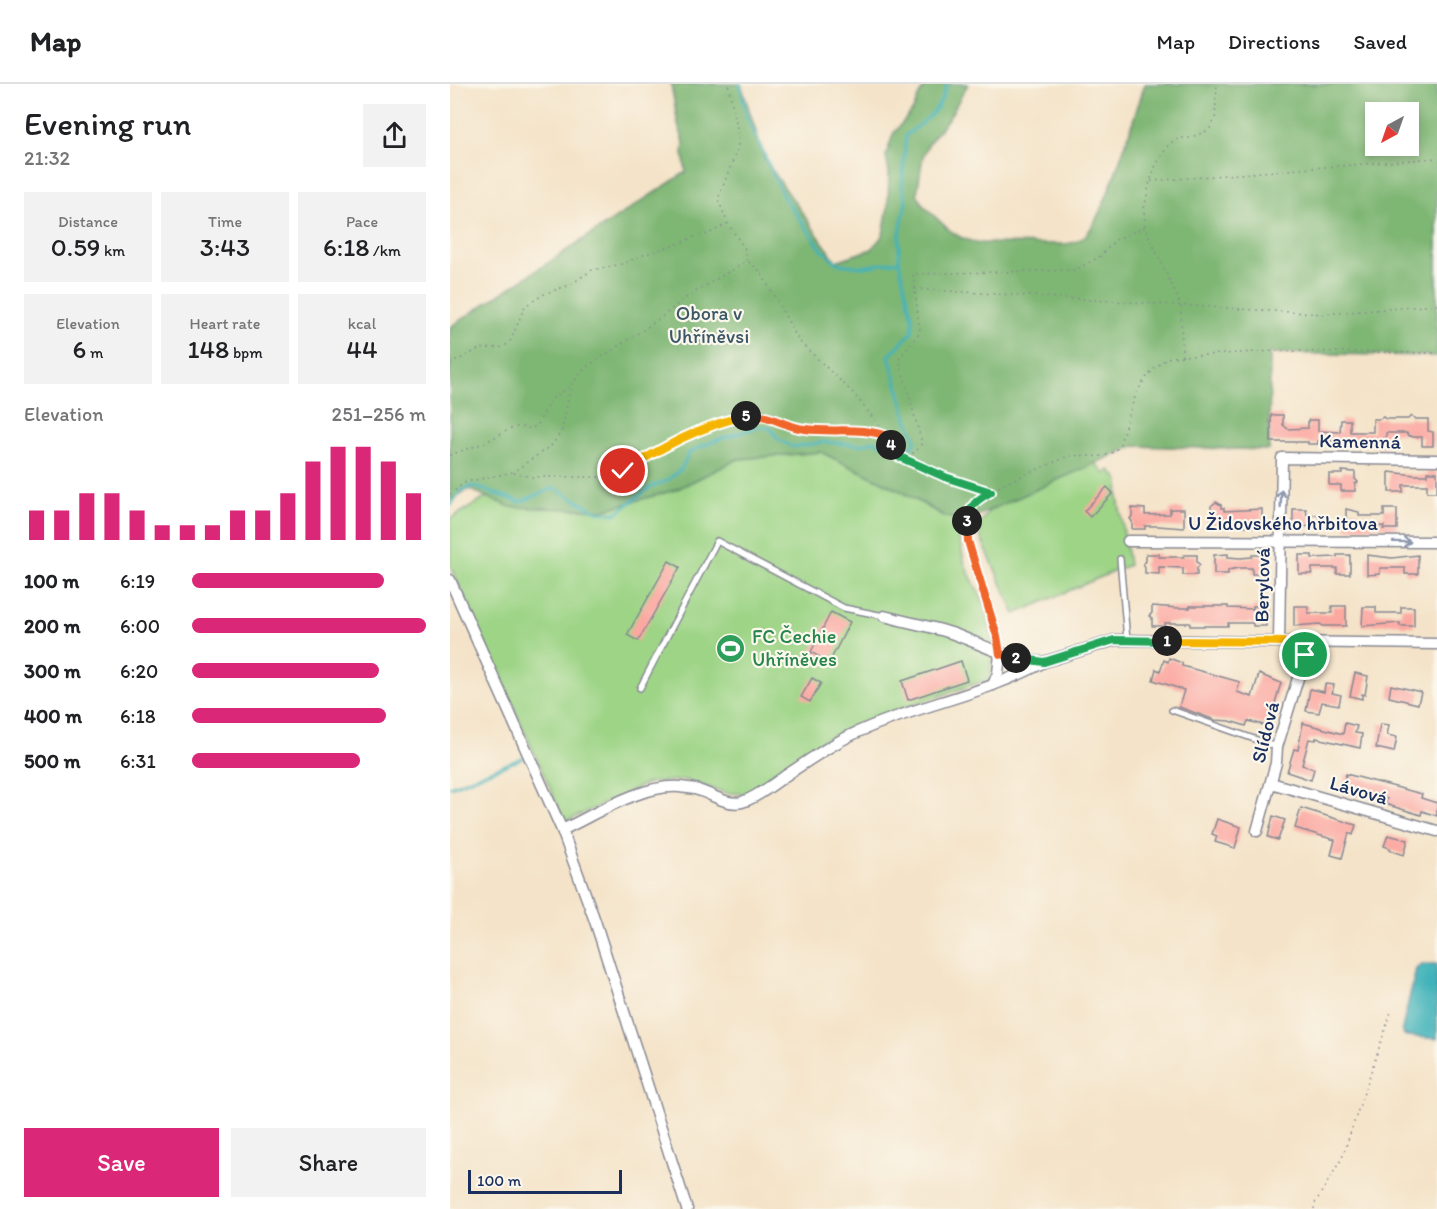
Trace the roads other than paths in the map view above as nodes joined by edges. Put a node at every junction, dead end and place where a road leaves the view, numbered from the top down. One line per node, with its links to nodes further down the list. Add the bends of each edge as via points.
1 (1282, 458): 2 (street, Kamenná); 4 (street, Berylová, one-way to 1)
2 (1437, 460)
3 (1128, 541): 4 (street, U Židovského hřbitova)
4 (1280, 541): 5 (street, U Židovského hřbitova, one-way to 5); 10 (street, Berylová)
5 (1437, 542)
6 (1120, 560): 9 (lane)
7 (450, 580): 20 (street)
8 (884, 616): 13 (street, via 949,632); 16 (lane, via 844,608 717,541)
9 (1127, 640): 10 (street); 14 (street, via 1114,640)
10 (1279, 642): 11 (street)
11 (1308, 642): 12 (street); 18 (street, Slídová)
12 (1437, 644)
13 (1000, 654): 14 (street); 15 (street)
14 (1044, 662): 15 (street)
15 (993, 685): 20 (street, via 867,728 828,747 756,796 739,803 679,787 644,791)
16 (640, 688)
17 (1172, 710): 18 (lane)
18 (1277, 747): 19 (street, Slídová)
19 (1271, 783): 21 (street, Slídová); 22 (street, Lávová)
20 (562, 830): 23 (street)
21 (1257, 831)
22 (1437, 831)
23 (687, 1209)

